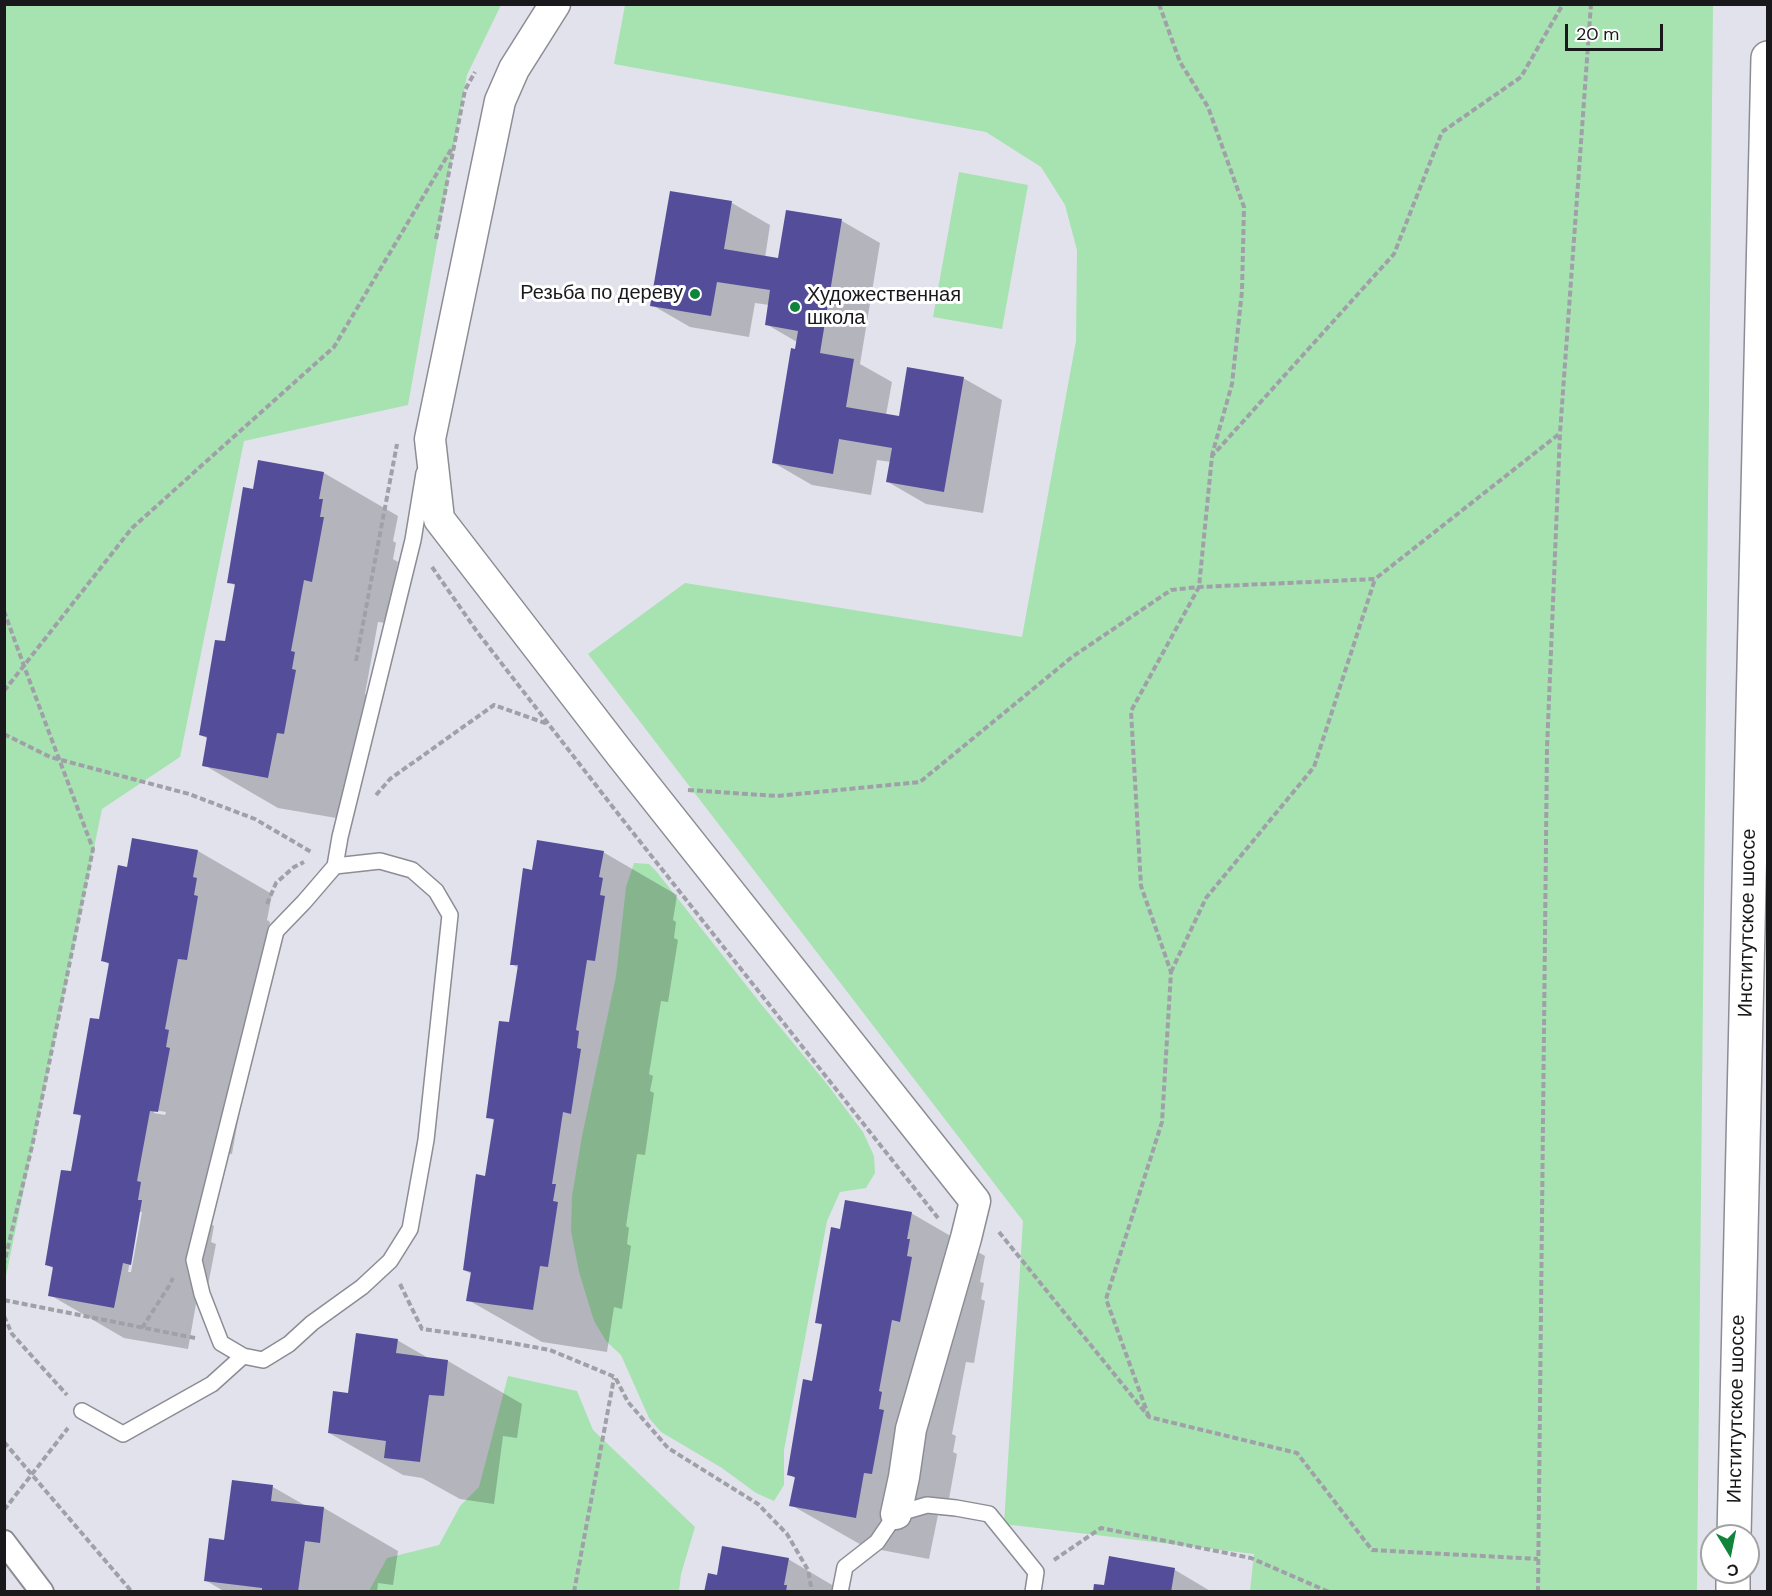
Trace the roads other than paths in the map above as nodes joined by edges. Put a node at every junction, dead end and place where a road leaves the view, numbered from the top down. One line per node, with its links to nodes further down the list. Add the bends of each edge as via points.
1 (555, 4): 4 (street, via 514,69 500,101)
2 (1767, 58): 3 (street, Институтское шоссе)
3 (1766, 152): 9 (street, Институтское шоссе)
4 (430, 439): 5 (lane, via 413,540); 8 (street, via 439,519 975,1201 911,1428)
5 (335, 866): 6 (lane, via 276,931 194,1260 221,1343); 6 (lane, via 380,861 412,870 436,891 450,915 426,1140 410,1229 390,1261 289,1344 263,1360)
6 (243, 1356): 7 (lane, via 212,1384 123,1434)
7 (82, 1411)
8 (896, 1514): 12 (lane, via 877,1542 845,1567); 13 (lane, via 927,1505 989,1514 1036,1572)
9 (1734, 1524)
10 (4, 1542): 11 (street)
11 (42, 1592)
12 (840, 1592)
13 (1033, 1592)

